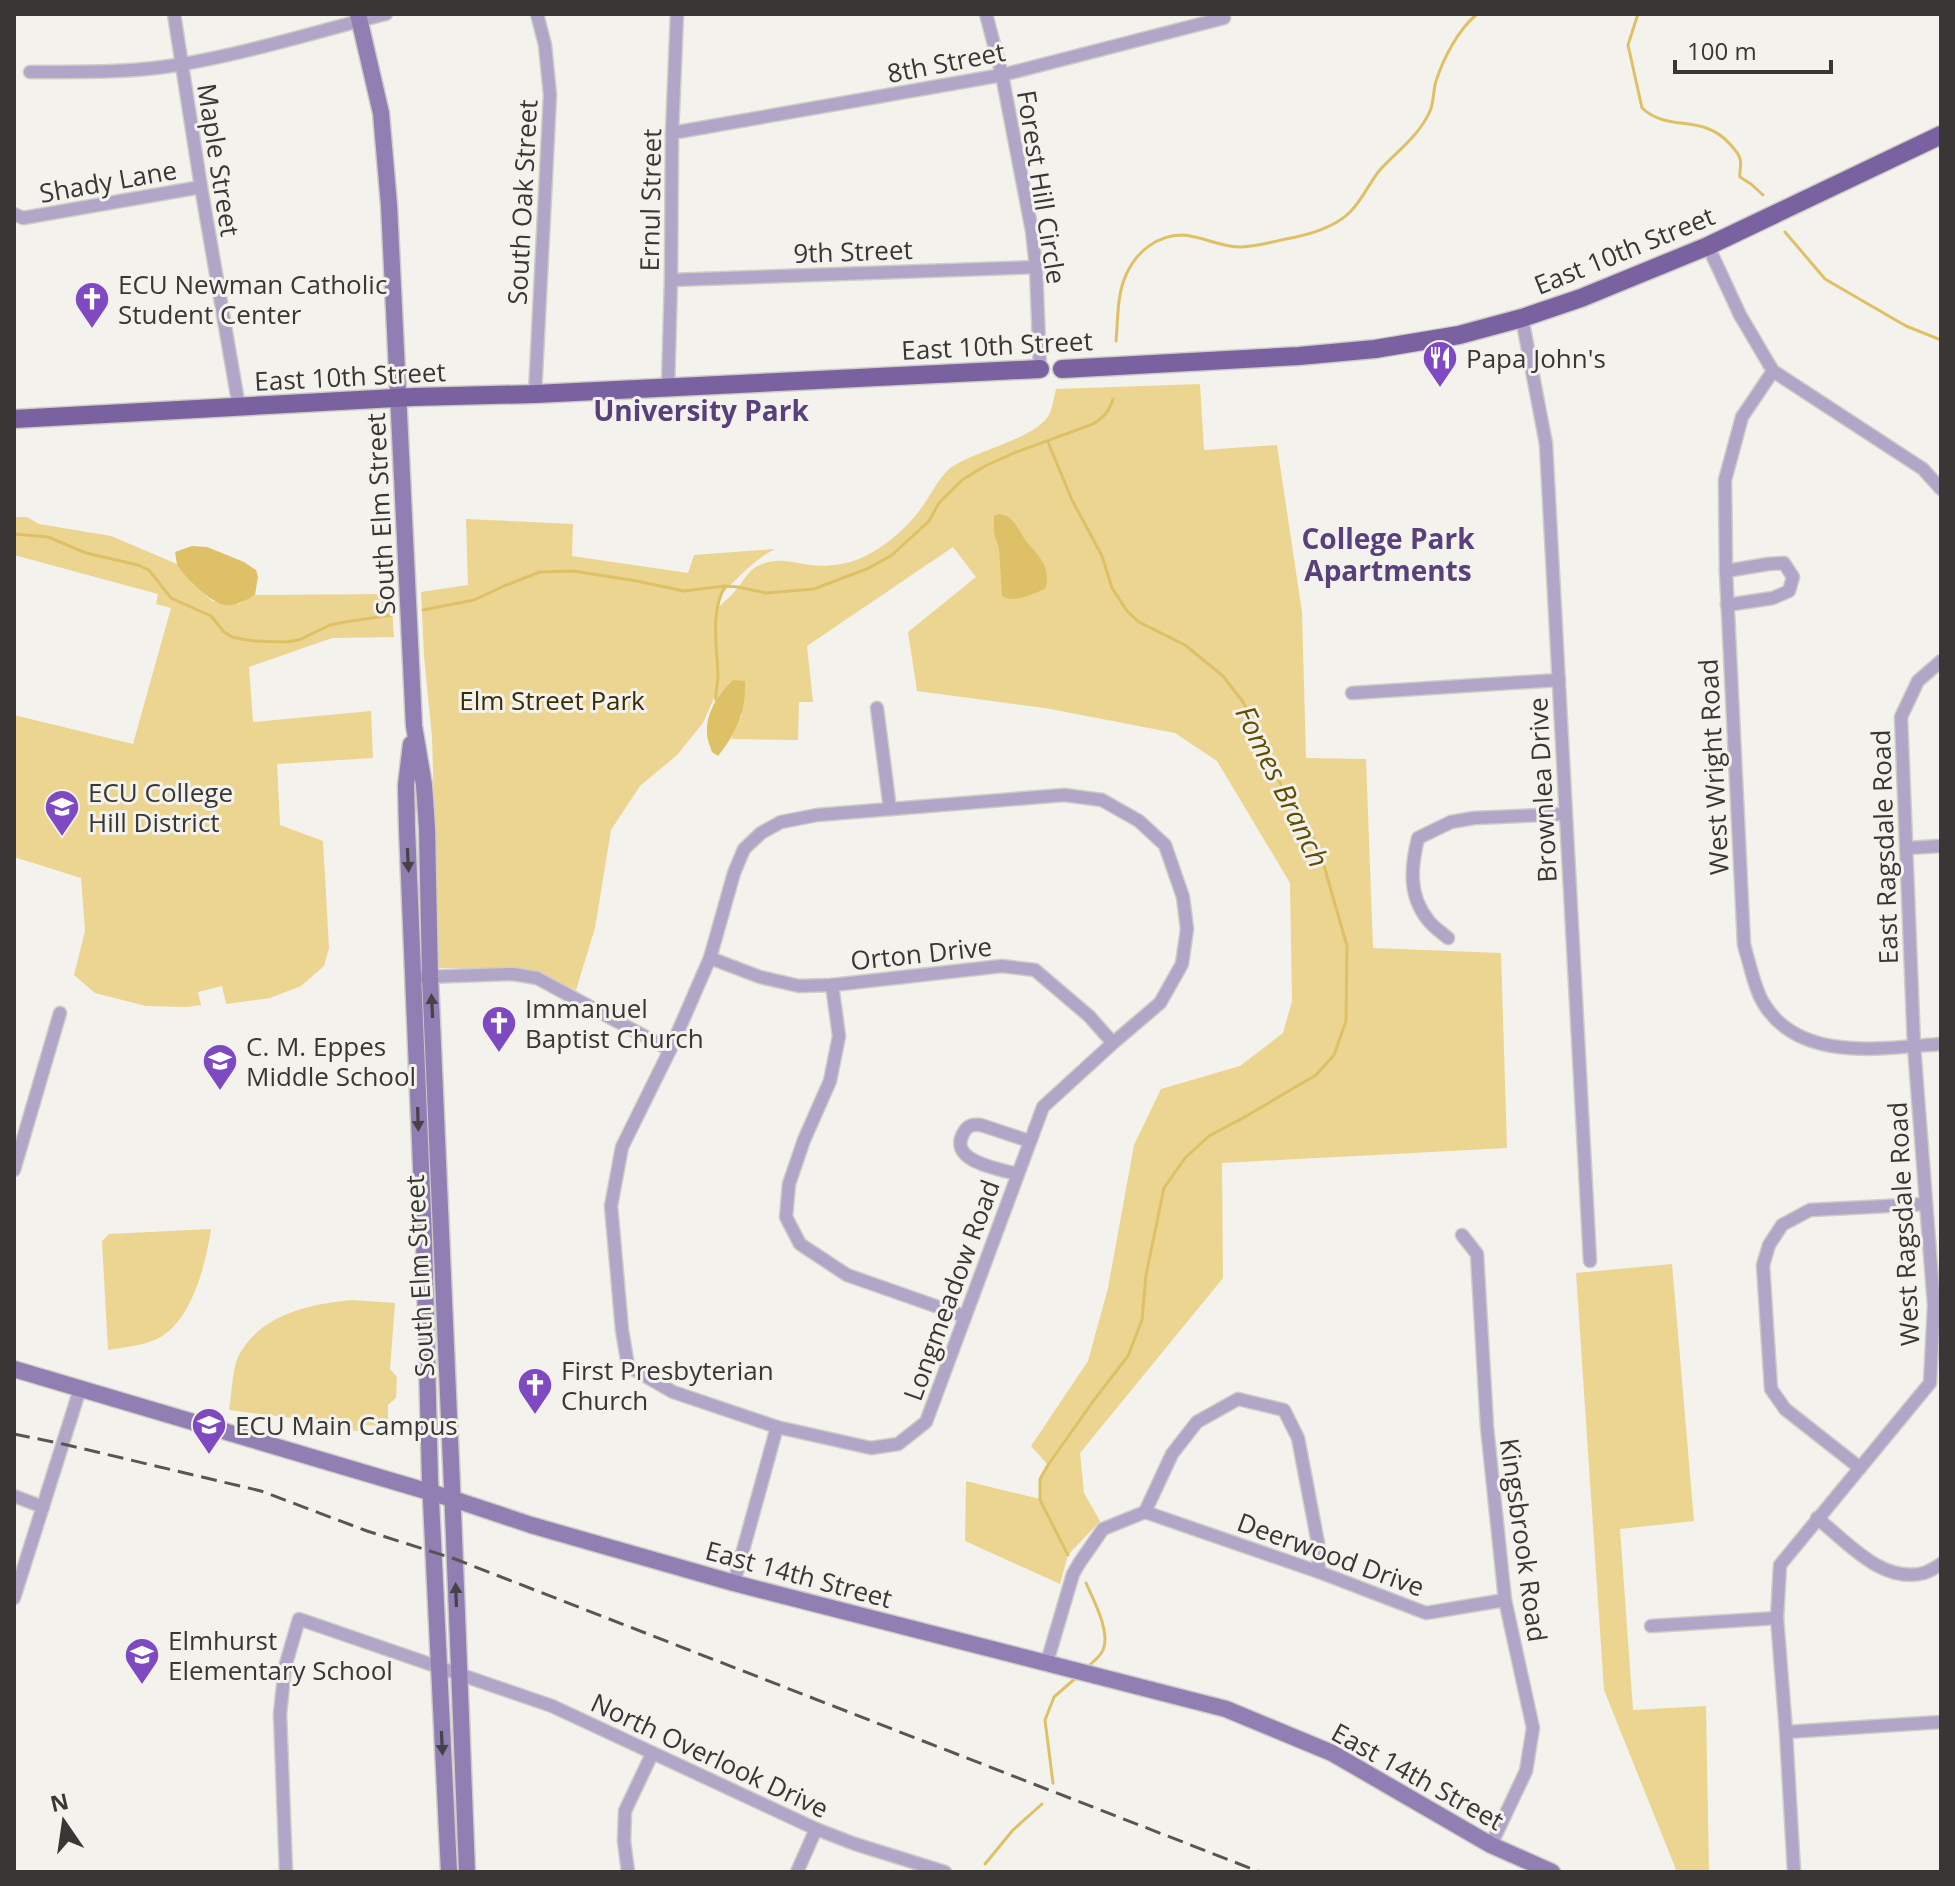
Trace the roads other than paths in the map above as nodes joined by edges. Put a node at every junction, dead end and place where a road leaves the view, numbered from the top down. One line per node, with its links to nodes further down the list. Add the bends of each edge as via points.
1 (174, 14): 8 (street, Maple Street)
2 (386, 14): 6 (street)
3 (537, 14): 23 (street, South Oak Street, via 550,95)
4 (677, 14): 11 (street, Ernul Street)
5 (986, 14): 10 (street, Forest Hill Circle)
6 (359, 17): 8 (street, via 273,44); 24 (street, South Elm Street, via 381,113)
7 (1224, 18): 10 (street, 8th Street)
8 (182, 64): 9 (street, via 119,72); 13 (street, Maple Street)
9 (30, 72)
10 (1002, 75): 11 (street, 8th Street); 16 (street, Forest Hill Circle)
11 (672, 133): 17 (street, Ernul Street)
12 (1941, 135): 15 (main road, East 10th Street)
13 (201, 187): 14 (street, Shady Lane); 25 (street, Maple Street)
14 (19, 216)
15 (1708, 246): 18 (main road, East 10th Street); 21 (street)
16 (1036, 267): 17 (street, 9th Street); 19 (street, Forest Hill Circle)
17 (671, 280): 22 (street, Ernul Street)
18 (1522, 318): 20 (main road, East 10th Street, via 1375,349); 31 (street, Brownlea Drive, via 1546,444)
19 (1040, 369): 20 (street, East 10th Street); 22 (main road, East 10th Street)
20 (1062, 369)
21 (1773, 371): 27 (street, via 1923,469); 28 (street, West Wright Road, via 1742,417 1725,480)
22 (668, 387): 23 (main road, East 10th Street)
23 (535, 394): 24 (main road, East 10th Street)
24 (398, 398): 25 (main road, East 10th Street); 34 (street, South Elm Street)
25 (239, 407): 26 (main road, East 10th Street)
26 (14, 419)
27 (1941, 489)
28 (1726, 571): 29 (street, West Wright Road); 29 (street, via 1784,563 1793,577 1789,591 1773,598)
29 (1727, 605): 51 (street, West Wright Road, via 1744,945 1763,1003 1784,1028 1815,1043 1861,1050)
30 (1941, 661): 42 (street, East Ragsdale Road, via 1918,681 1901,717)
31 (1559, 680): 32 (street); 38 (street, Brownlea Drive)
32 (1352, 693)
33 (877, 708): 37 (street)
34 (414, 726): 35 (street, South Elm Street); 36 (street, South Elm Street)
35 (406, 785): 36 (street); 39 (street, South Elm Street)
36 (424, 785): 40 (street, South Elm Street)
37 (890, 809): 44 (street, Longmeadow Road, via 817,815 781,822 761,833 744,849 734,873); 49 (street, Longmeadow Road, via 1064,795 1102,800 1139,821 1165,845 1183,897 1187,929 1182,964 1160,1003)
38 (1565, 814): 43 (street, via 1474,818 1418,838 1412,865 1414,895 1428,921); 61 (street, Brownlea Drive)
39 (407, 828): 40 (street); 45 (street, South Elm Street, one-way to 45)
40 (427, 828): 46 (street, South Elm Street)
41 (1941, 846): 42 (street)
42 (1907, 848): 51 (street, East Ragsdale Road)
43 (1448, 938)
44 (710, 958): 47 (street, Orton Drive, via 799,986); 52 (street, Longmeadow Road)
45 (412, 977): 46 (street); 53 (street, South Elm Street)
46 (430, 977): 52 (street, via 537,978); 54 (street, South Elm Street, one-way to 46)
47 (832, 985): 49 (street, Orton Drive, via 1002,966 1035,970); 63 (street, via 839,1036 830,1081 789,1184 786,1217 800,1244 847,1275)
48 (60, 1013): 56 (street)
49 (1113, 1043): 55 (street, Longmeadow Road, via 1043,1107)
50 (1941, 1044): 51 (street, West Wright Road)
51 (1914, 1046): 58 (street, West Ragsdale Road)
52 (670, 1050): 68 (street, Longmeadow Road, via 622,1147 611,1206 628,1366 673,1392)
53 (417, 1074): 54 (street); 60 (street, South Elm Street, one-way to 60)
54 (436, 1074): 60 (street, South Elm Street)
55 (1029, 1141): 57 (street, Longmeadow Road); 57 (street, via 973,1124 962,1135 960,1145 969,1159)
56 (14, 1170)
57 (1017, 1174): 63 (street, Longmeadow Road)
58 (1926, 1204): 62 (street, West Ragsdale Road); 69 (street, via 1810,1210 1782,1225 1763,1265 1771,1389 1785,1409)
59 (1462, 1235): 80 (street, Kingsbrook Road, via 1477,1254)
60 (432, 1238): 64 (street, South Elm Street); 65 (street, South Elm Street)
61 (1590, 1261)
62 (1938, 1306): 69 (street, West Ragsdale Road, via 1930,1383)
63 (964, 1316): 68 (street, Longmeadow Road, via 926,1422 898,1444 871,1448)
64 (447, 1364): 65 (street); 72 (street, South Elm Street)
65 (427, 1365): 70 (street, South Elm Street)
66 (14, 1369): 67 (street, East 14th Street)
67 (80, 1389): 70 (street, East 14th Street); 73 (street)
68 (777, 1427): 78 (street)
69 (1860, 1468): 75 (street, West Ragsdale Road)
70 (430, 1493): 72 (street, East 14th Street); 84 (street, South Elm Street)
71 (14, 1496): 73 (street)
72 (453, 1499): 78 (street, East 14th Street); 85 (street, South Elm Street, one-way to 72)
73 (43, 1507): 79 (street)
74 (1145, 1512): 77 (street, Deerwood Drive); 77 (street, via 1172,1454 1197,1422 1238,1399 1284,1410 1298,1438); 83 (street, via 1103,1529 1080,1562)
75 (1817, 1518): 76 (street, via 1878,1567 1903,1575); 81 (street, West Ragsdale Road, via 1780,1565)
76 (1941, 1564)
77 (1319, 1572): 80 (street, Deerwood Drive, via 1426,1613)
78 (734, 1583): 83 (street, East 14th Street)
79 (14, 1598)
80 (1505, 1600): 92 (street, Kingsbrook Road, via 1533,1728 1526,1771)
81 (1777, 1618): 82 (street); 87 (street, West Ragsdale Road)
82 (1651, 1626)
83 (1047, 1662): 92 (street, East 14th Street, via 1226,1709 1332,1753)
84 (438, 1666): 85 (street, North Overlook Drive); 90 (street, South Elm Street, one-way to 90); 93 (street, North Overlook Drive, via 299,1619 285,1667 280,1714)
85 (459, 1673): 88 (street, North Overlook Drive, via 552,1706); 89 (street, South Elm Street)
86 (1941, 1722): 87 (street)
87 (1786, 1732): 100 (street, West Ragsdale Road)
88 (652, 1754): 91 (street, North Overlook Drive); 96 (street, via 625,1811)
89 (464, 1819): 90 (street); 95 (street, South Elm Street)
90 (447, 1820): 94 (street, South Elm Street)
91 (816, 1829): 97 (street); 98 (street, North Overlook Drive)
92 (1491, 1845): 99 (street, East 14th Street)
93 (286, 1872)
94 (449, 1872)
95 (467, 1872)
96 (628, 1872)
97 (797, 1872)
98 (945, 1872)
99 (1552, 1872)
100 (1794, 1872)

